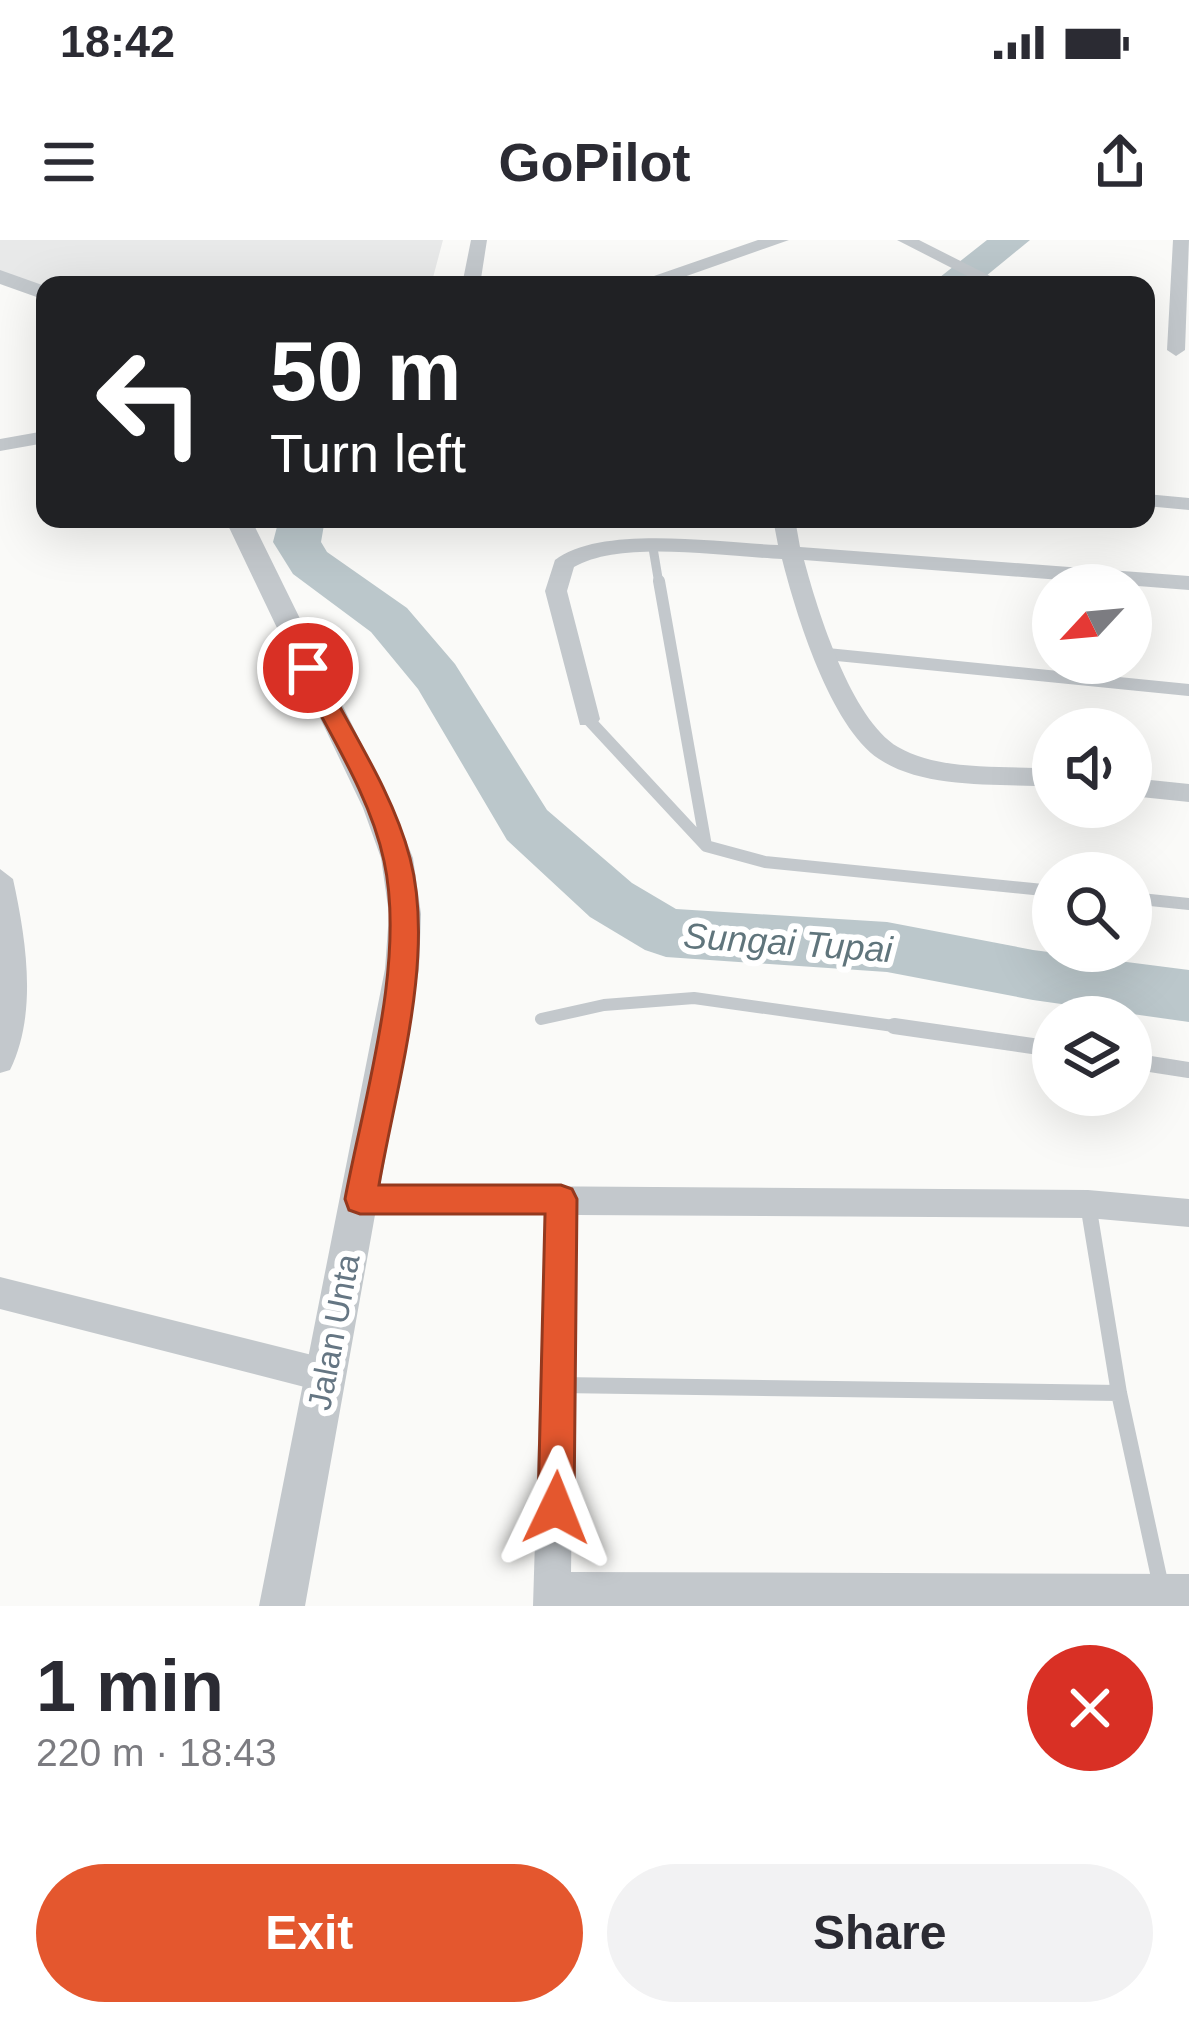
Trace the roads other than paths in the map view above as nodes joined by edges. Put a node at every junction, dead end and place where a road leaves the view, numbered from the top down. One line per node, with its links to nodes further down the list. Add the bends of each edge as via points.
1 (479, 240): 7 (street)
2 (779, 240): 5 (street)
3 (905, 240): 9 (street)
4 (1180, 240): 11 (street)
5 (748, 245): 8 (street)
6 (0, 276): 10 (street)
7 (473, 276)
8 (664, 276)
9 (980, 276)
10 (36, 290)
11 (1175, 349)
12 (36, 438): 13 (street)
13 (0, 445)
14 (1155, 501): 15 (street)
15 (1189, 504)
16 (242, 528): 37 (street, Jalan Unta, via 397,858 402,969)
17 (785, 528): 19 (street)
18 (653, 548): 19 (street); 23 (street, via 576,556 556,573); 27 (lane)
19 (788, 553): 20 (street); 21 (street)
20 (1189, 583)
21 (826, 654): 22 (lane); 24 (street, via 862,729 889,753 912,763)
22 (1189, 691)
23 (588, 718): 27 (lane)
24 (1032, 776)
25 (1152, 789): 26 (street)
26 (1189, 793)
27 (706, 846): 29 (lane, via 765,862)
28 (0, 879): 34 (street, via 12,986)
29 (1032, 889)
30 (1152, 900): 31 (lane)
31 (1189, 904)
32 (541, 1019): 33 (lane, via 694,998)
33 (1032, 1046)
34 (0, 1061)
35 (1152, 1064): 36 (lane)
36 (1189, 1070)
37 (360, 1199): 38 (street); 42 (street, Jalan Unta)
38 (561, 1199): 39 (street); 43 (street)
39 (1088, 1204): 40 (street); 44 (lane)
40 (1189, 1213)
41 (0, 1293): 42 (street)
42 (324, 1376): 47 (street, Jalan Unta)
43 (560, 1385): 44 (lane); 46 (street)
44 (1119, 1394): 45 (lane)
45 (1175, 1591): 46 (street)
46 (553, 1598)
47 (282, 1606)

